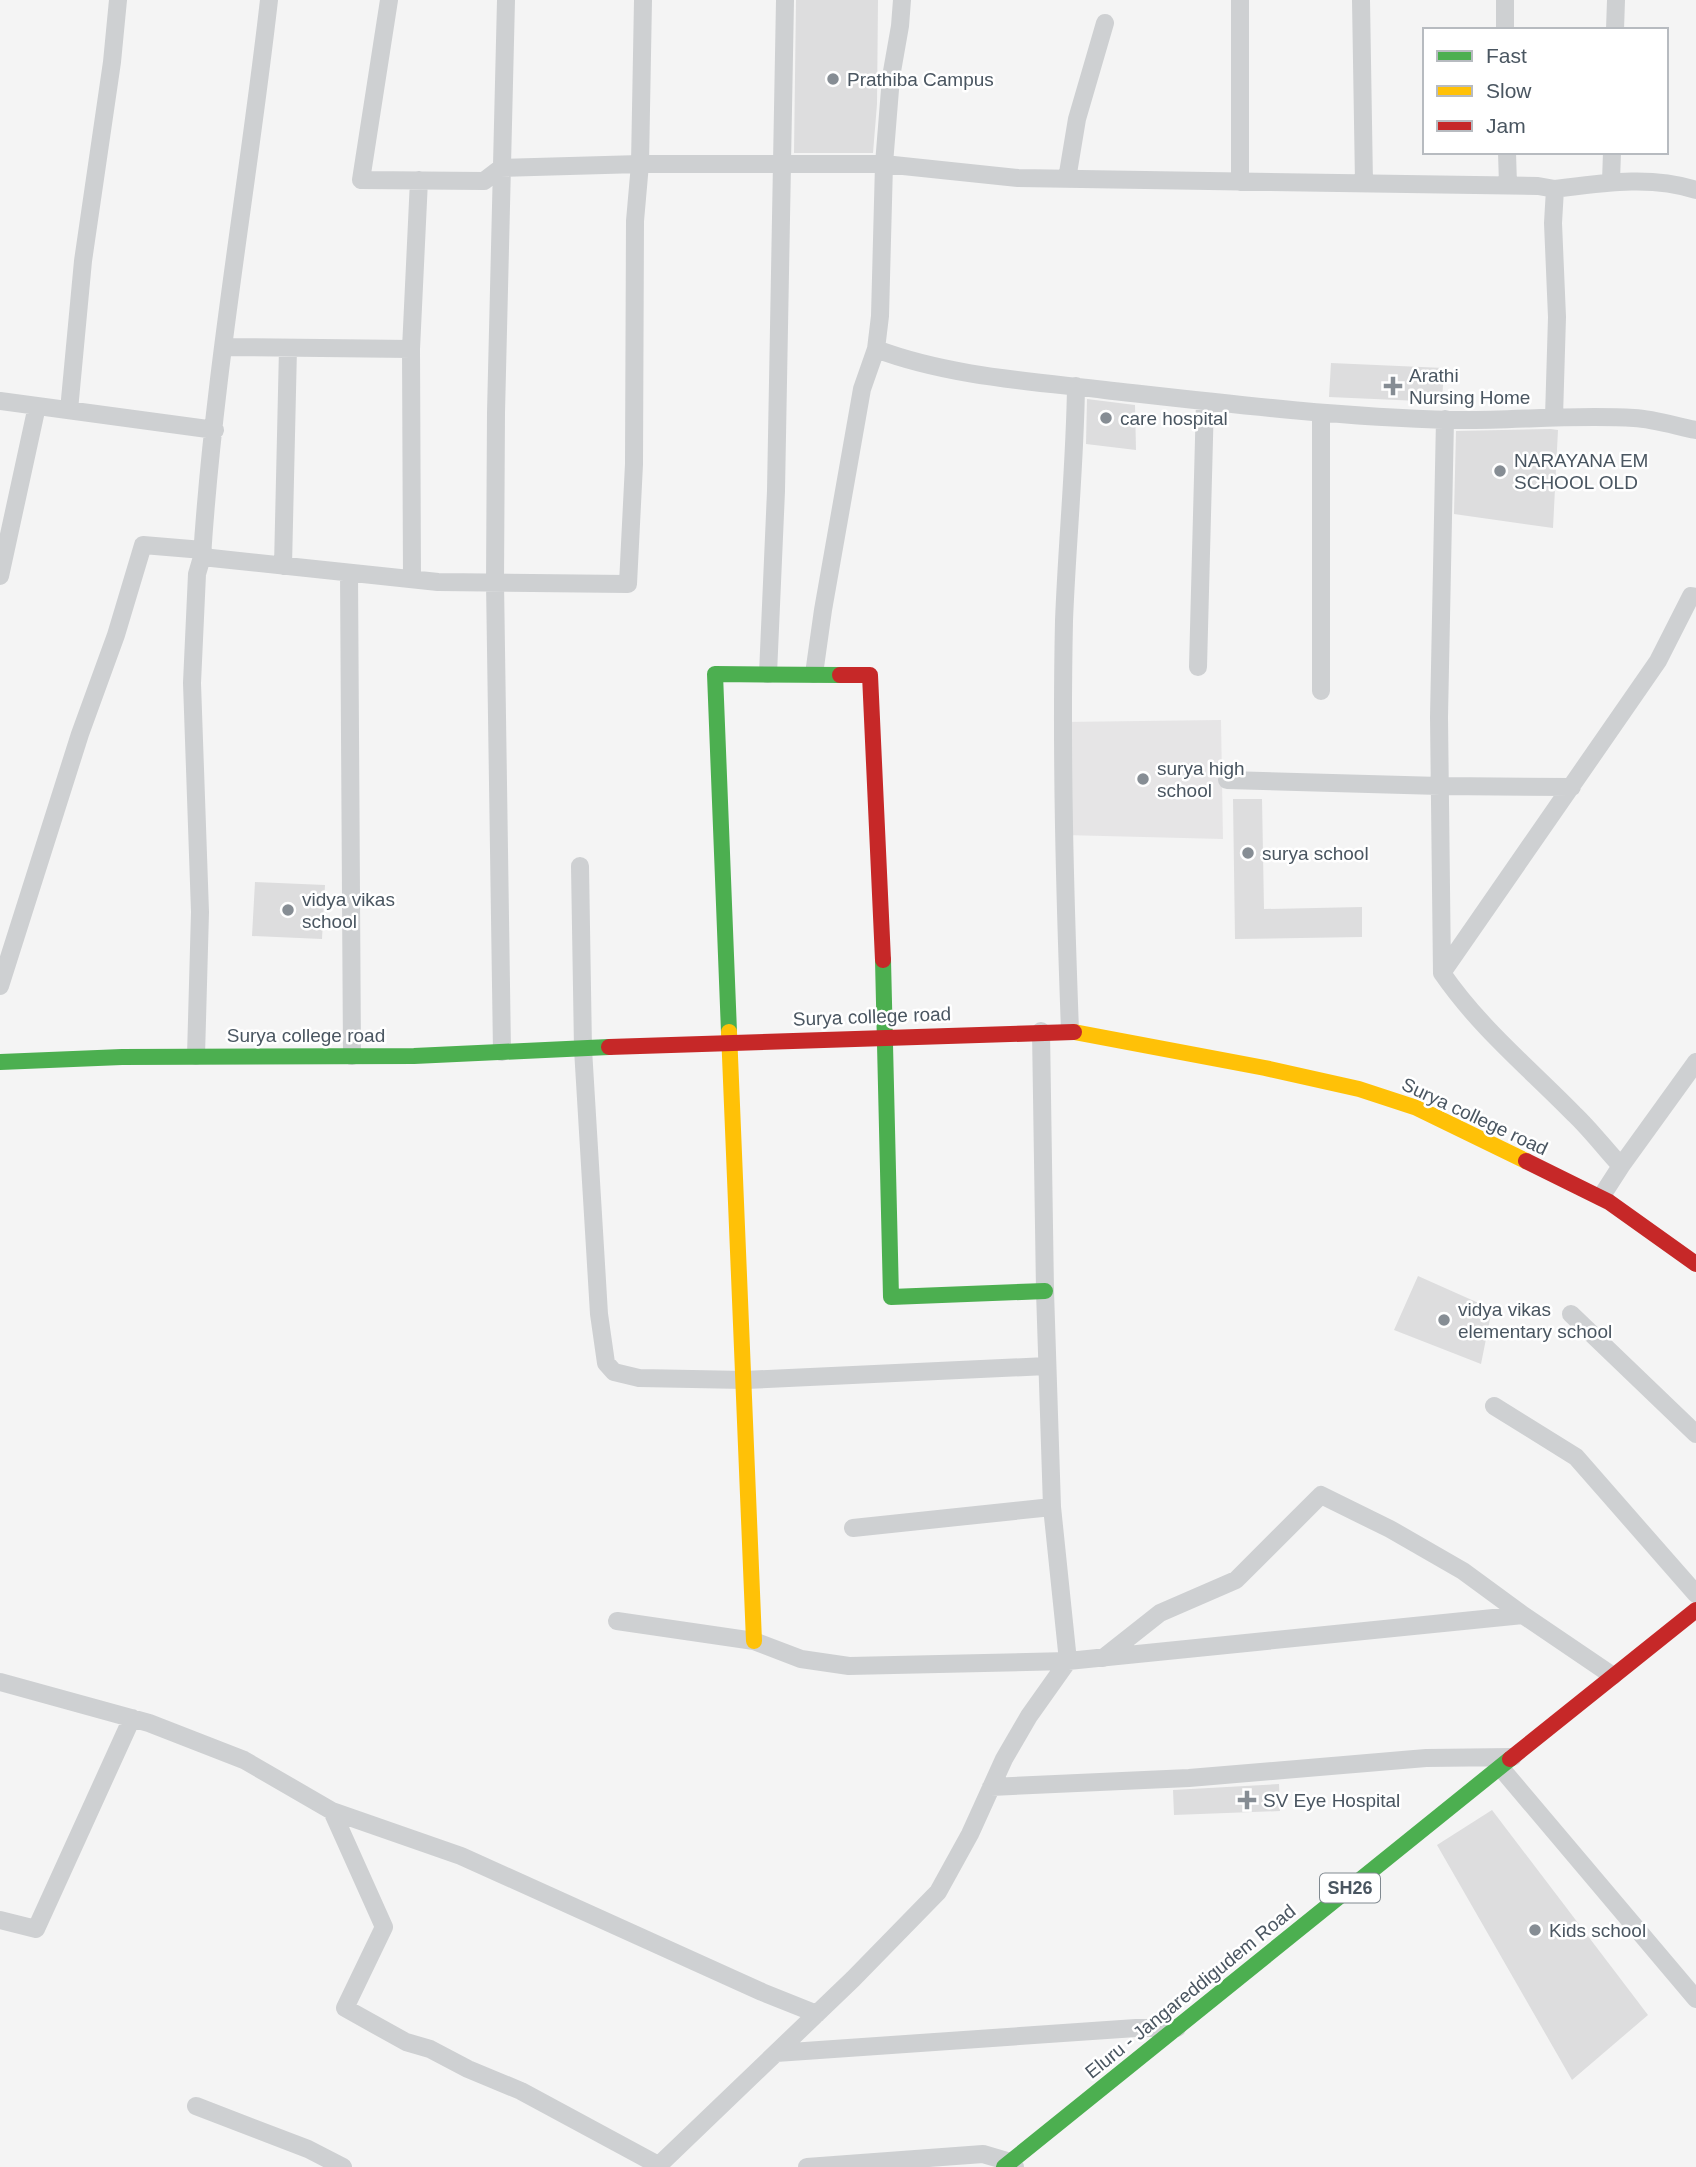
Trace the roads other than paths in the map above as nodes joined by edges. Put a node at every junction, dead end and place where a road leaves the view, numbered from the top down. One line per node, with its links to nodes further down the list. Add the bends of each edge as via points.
1 (118, 0): 37 (street, via 83,261)
2 (269, 0): 29 (street)
3 (389, 0): 22 (street, via 361,180)
4 (506, 0): 20 (street)
5 (643, 0): 18 (street)
6 (785, 0): 17 (street)
7 (902, 0): 19 (street)
8 (1240, 0): 24 (street)
9 (1361, 0): 25 (street)
10 (1505, 0): 13 (street)
11 (1616, 0): 14 (street)
12 (1105, 23): 21 (street, via 1077,119)
13 (1505, 28)
14 (1615, 28)
15 (1507, 154): 26 (street)
16 (1612, 154): 23 (street)
17 (783, 163): 18 (street); 19 (street); 51 (street)
18 (640, 164): 20 (street); 48 (street, via 628,584)
19 (884, 164): 21 (street); 32 (street)
20 (501, 168): 22 (street, via 484,181); 48 (street)
21 (1067, 179): 24 (street)
22 (419, 180): 31 (street)
23 (1611, 181): 27 (street); 28 (street, via 1674,182)
24 (1240, 182): 25 (street)
25 (1364, 183): 26 (street)
26 (1508, 185): 27 (street)
27 (1555, 189): 39 (street)
28 (1696, 190)
29 (223, 347): 30 (street); 41 (street)
30 (288, 348): 31 (street); 44 (street)
31 (411, 349): 47 (street)
32 (876, 349): 33 (street, via 945,369); 52 (street, via 862,390)
33 (1076, 386): 35 (street); 61 (street, via 1063,762)
34 (0, 401): 36 (street)
35 (1205, 401): 38 (street); 50 (street)
36 (37, 406): 37 (street); 46 (street)
37 (69, 410): 41 (street)
38 (1321, 413): 40 (street); 53 (street)
39 (1555, 416): 40 (street); 42 (street, via 1636,418)
40 (1445, 419): 55 (street)
41 (215, 430): 43 (street)
42 (1696, 430)
43 (202, 553): 44 (street); 59 (street, via 143,545); 66 (street, via 192,683 200,912)
44 (283, 566): 45 (street)
45 (349, 573): 47 (street); 67 (street)
46 (0, 576)
47 (412, 579): 48 (street)
48 (495, 582): 65 (street)
49 (1696, 597): 56 (street, via 1691,596 1658,661)
50 (1198, 667)
51 (768, 674): 52 (street); 63 (street, via 715,674)
52 (814, 674): 62 (street, via 870,675)
53 (1321, 691)
54 (1227, 780): 55 (street)
55 (1440, 786): 56 (street); 58 (street)
56 (1572, 788): 58 (street)
57 (580, 866): 64 (street)
58 (1442, 973): 70 (street, via 1462,1002)
59 (0, 986)
60 (1041, 1031): 61 (street, Surya college road); 62 (street, Surya college road); 73 (street)
61 (1070, 1031): 71 (street, Surya college road, via 1359,1088 1417,1108)
62 (886, 1037): 63 (street, Surya college road); 73 (street, via 891,1297)
63 (731, 1042): 64 (street, Surya college road); 76 (street)
64 (583, 1048): 65 (street, Surya college road); 76 (street, via 606,1363 614,1372 639,1378)
65 (502, 1052): 67 (street, Surya college road)
66 (196, 1056): 67 (street, Surya college road); 68 (street, Surya college road)
67 (352, 1056)
68 (0, 1062)
69 (1696, 1062): 70 (street)
70 (1621, 1166): 71 (street)
71 (1601, 1198): 72 (street, Surya college road)
72 (1696, 1264)
73 (1045, 1291): 75 (street)
74 (1571, 1314): 78 (street)
75 (1047, 1366): 76 (street); 79 (street)
76 (745, 1380): 85 (street)
77 (1494, 1406): 81 (street, via 1576,1457)
78 (1696, 1434)
79 (1052, 1507): 80 (street); 87 (street)
80 (853, 1528)
81 (1696, 1594)
82 (1696, 1610): 88 (street, Eluru - Jangareddigudem Road / SH26)
83 (1523, 1615): 86 (street); 86 (street, via 1463,1571 1321,1495 1236,1580 1160,1613); 88 (street)
84 (617, 1621): 85 (street)
85 (754, 1641): 87 (street, via 801,1659 849,1666)
86 (1103, 1658): 87 (street)
87 (1068, 1661): 92 (street, via 1029,1716)
88 (1613, 1676): 91 (street, Eluru - Jangareddigudem Road / SH26)
89 (0, 1682): 90 (street)
90 (132, 1718): 93 (street, via 244,1760); 94 (street, via 36,1929)
91 (1507, 1762): 92 (street, via 1426,1758); 95 (street); 97 (street, Eluru - Jangareddigudem Road / SH26)
92 (991, 1787): 96 (street, via 938,1892)
93 (332, 1811): 96 (street, via 461,1856); 101 (street, via 384,1927 345,2008 406,2042 521,2091)
94 (0, 1920)
95 (1696, 2000)
96 (817, 2014): 98 (street)
97 (1177, 2028): 98 (street); 100 (street, Eluru - Jangareddigudem Road / SH26)
98 (776, 2053): 101 (street)
99 (196, 2106): 102 (street)
100 (1010, 2165): 103 (street, via 984,2154)
101 (658, 2166)
102 (343, 2167)
103 (807, 2167)

